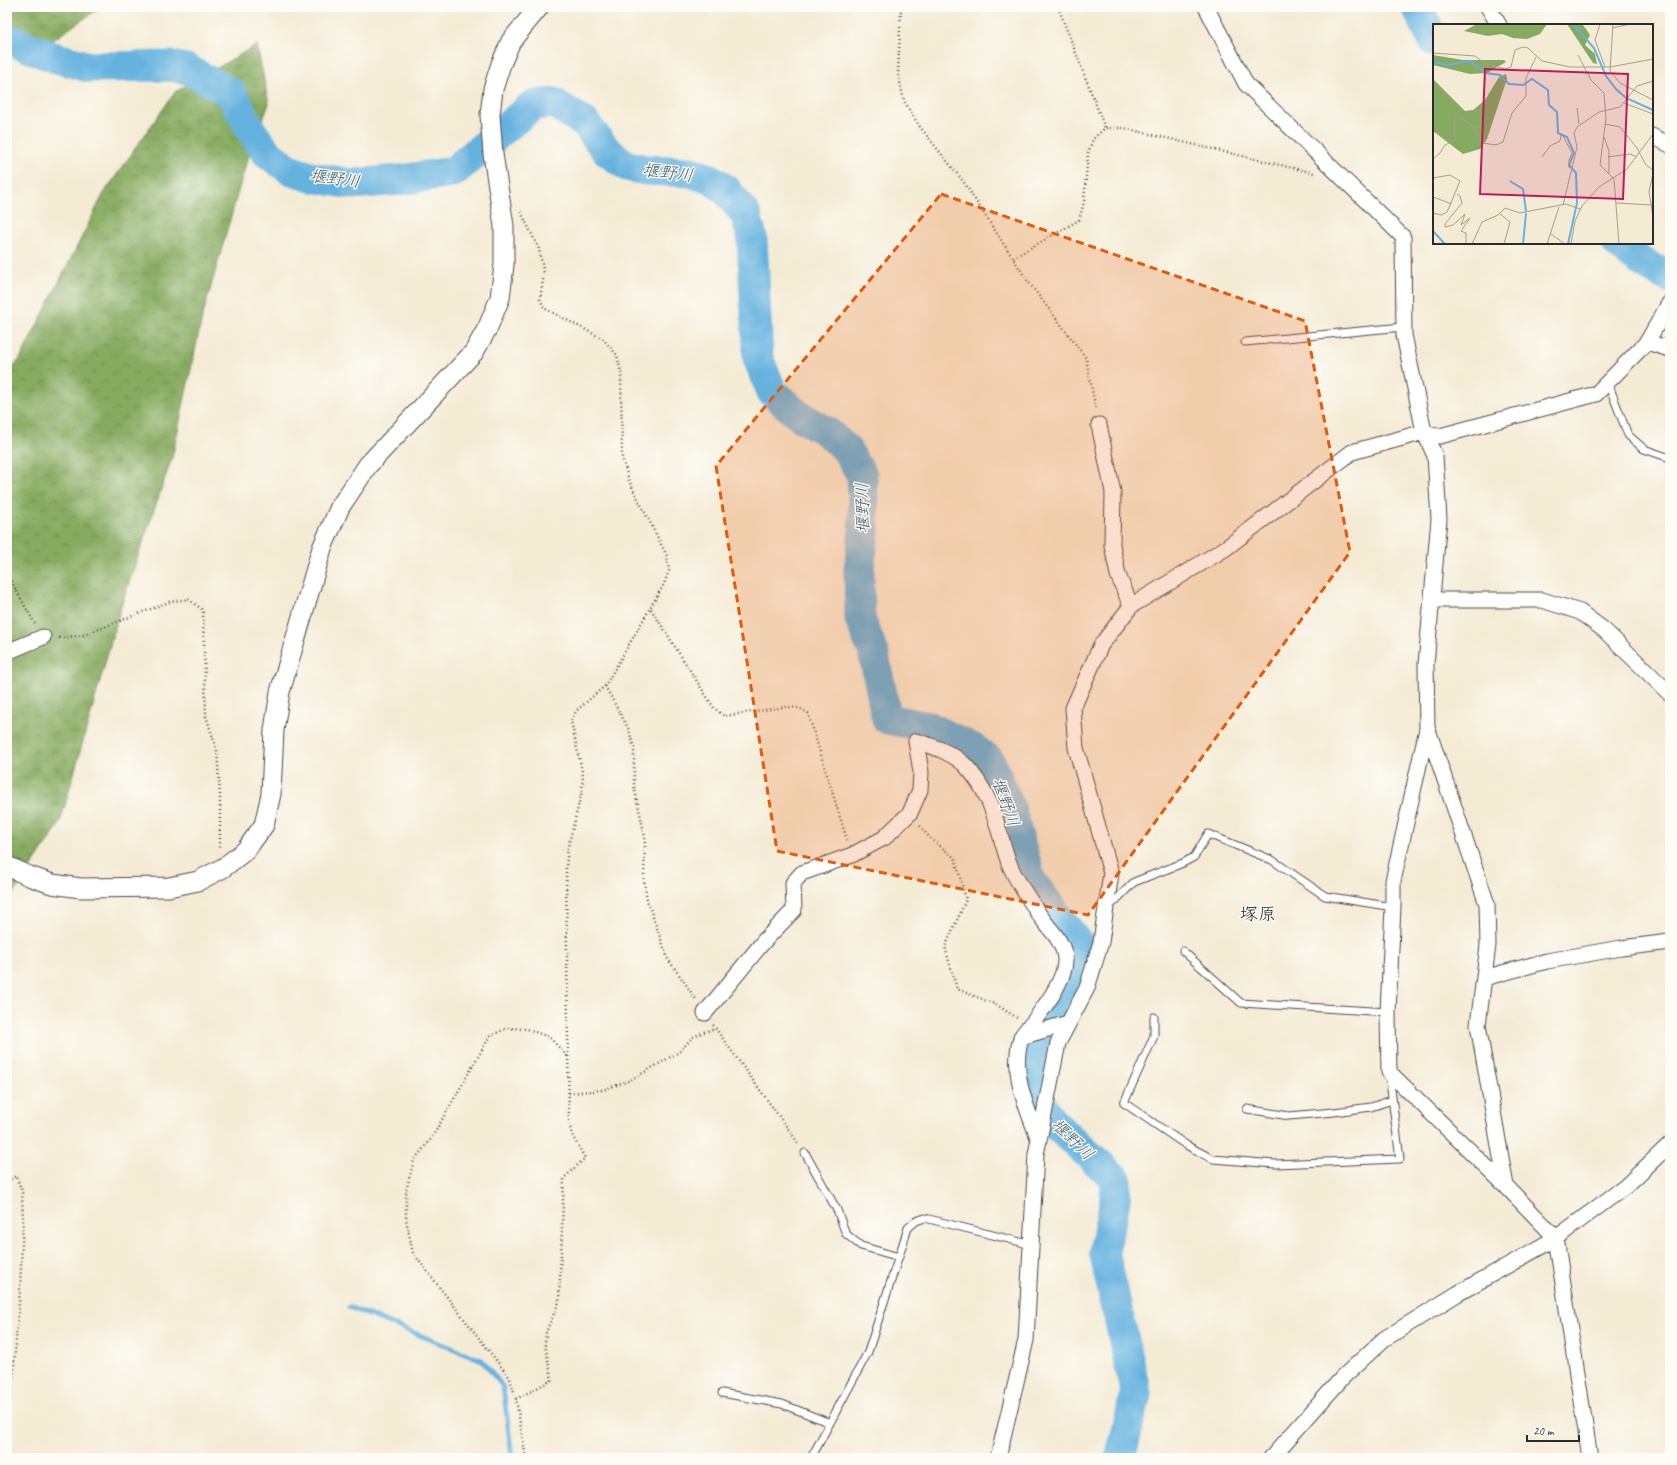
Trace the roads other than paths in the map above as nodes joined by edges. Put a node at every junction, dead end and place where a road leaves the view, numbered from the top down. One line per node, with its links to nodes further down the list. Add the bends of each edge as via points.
1 (539, 7): 22 (street, via 511,41 500,64 493,88 490,115 493,154 504,226 504,265 500,298 474,352 368,465 340,507 322,548 280,692 274,730 271,794 264,825 246,850 223,868 198,881 169,887 81,888 52,884)
2 (1206, 7): 8 (street, via 1246,84 1403,237)
3 (1488, 7): 4 (street)
4 (1498, 24)
5 (1653, 136): 6 (street)
6 (1670, 145)
7 (1668, 305): 10 (street)
8 (1403, 327): 9 (lane); 14 (street)
9 (1245, 342)
10 (1648, 342): 11 (street); 12 (street)
11 (1670, 349)
12 (1608, 383): 14 (street, via 1596,394 1440,436); 15 (lane, via 1628,435 1644,449)
13 (1099, 425): 17 (street, via 1113,492 1112,545 1118,575)
14 (1424, 432): 16 (street, via 1434,456 1439,519); 17 (street, via 1352,452 1226,548)
15 (1670, 458)
16 (1432, 600): 20 (street, via 1542,600 1580,612 1604,630); 21 (street, via 1426,664)
17 (1131, 606): 24 (street, via 1101,645 1073,708 1076,748 1111,873)
18 (43, 637): 19 (street)
19 (7, 652)
20 (1670, 694)
21 (1427, 729): 23 (street, via 1393,881); 27 (street, via 1487,904 1488,945)
22 (7, 866)
23 (1394, 906): 24 (lane, via 1325,896 1272,860 1208,834 1194,857 1134,882); 28 (street)
24 (1106, 910): 31 (street, via 1101,942 1087,988)
25 (1670, 942): 27 (street, via 1547,961)
26 (1183, 951): 28 (lane, via 1241,1003)
27 (1484, 978): 39 (street, via 1478,1025)
28 (1388, 1012): 33 (street)
29 (705, 1013): 32 (street, via 764,941 794,910 793,883 802,873 852,855 884,838 910,813 920,790 922,772 916,741 943,750 964,764 978,782 993,809 1010,865 1037,913 1063,947 1065,961 1061,977)
30 (1154, 1017): 34 (lane, via 1154,1036 1124,1102 1186,1145 1213,1159 1275,1164 1400,1159)
31 (1065, 1024): 32 (street); 36 (street, via 1058,1043)
32 (1026, 1032): 36 (street, via 1018,1060 1018,1079)
33 (1389, 1072): 34 (lane); 39 (street)
34 (1392, 1100): 35 (lane, via 1371,1107 1290,1116)
35 (1247, 1109)
36 (1040, 1136): 41 (street, via 1036,1154)
37 (1670, 1144): 40 (street, via 1626,1186)
38 (805, 1153): 42 (lane, via 837,1210 846,1234 861,1246)
39 (1506, 1186): 40 (street)
40 (1556, 1238): 47 (street, via 1384,1339 1343,1377); 48 (street)
41 (1032, 1245): 42 (lane, via 925,1218 908,1228); 46 (street, via 1026,1340)
42 (899, 1257): 44 (lane, via 868,1352)
43 (722, 1393): 44 (lane, via 782,1404)
44 (830, 1423): 45 (lane)
45 (811, 1458)
46 (998, 1458)
47 (1271, 1458)
48 (1590, 1458)

